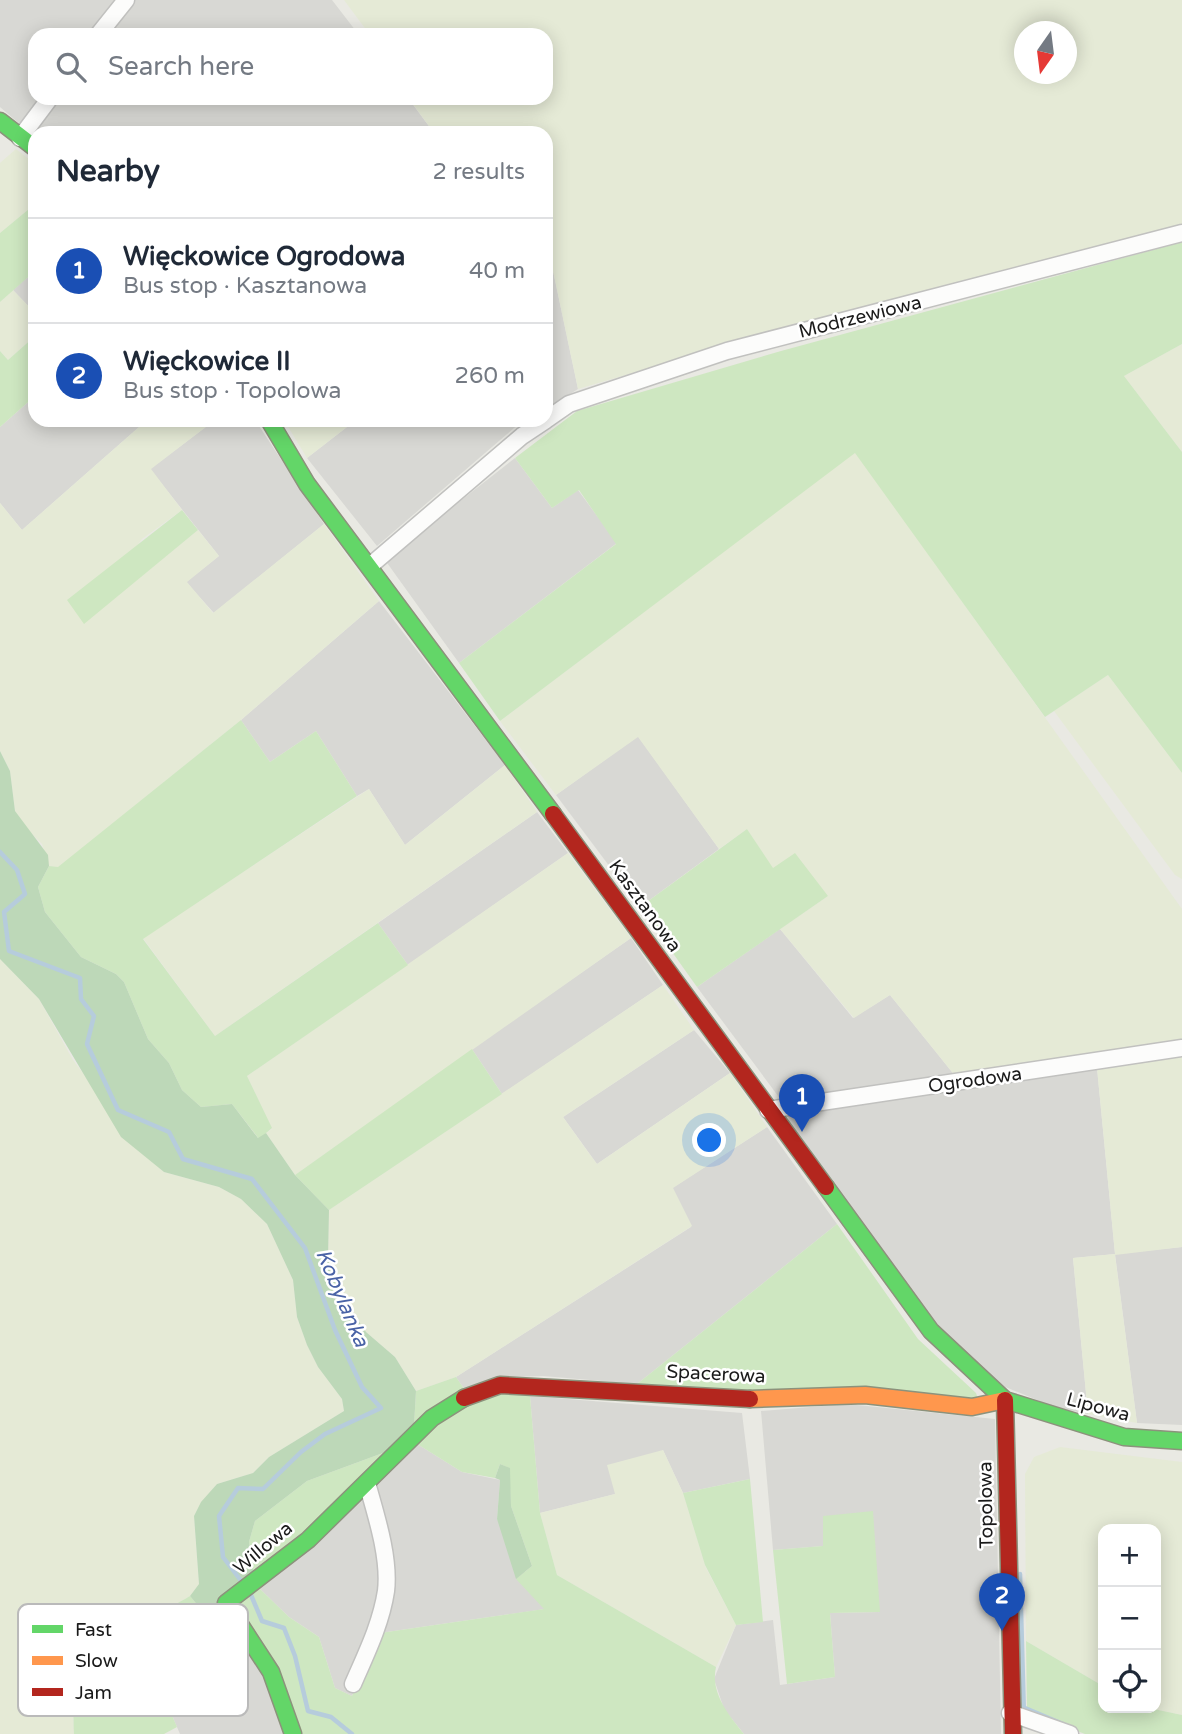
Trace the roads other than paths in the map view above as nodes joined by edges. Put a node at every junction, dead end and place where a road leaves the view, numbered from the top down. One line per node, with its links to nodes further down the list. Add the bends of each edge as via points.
1 (126, 0): 2 (street)
2 (104, 28)
3 (45, 105): 5 (street)
4 (0, 121): 7 (street)
5 (29, 126)
6 (28, 127): 7 (street)
7 (20, 138): 8 (street)
8 (28, 143)
9 (1182, 233): 10 (street, Modrzewiowa, via 727,351 569,404)
10 (553, 415)
11 (273, 427): 13 (street, Kasztanowa, via 307,484)
12 (536, 427): 13 (street, Modrzewiowa)
13 (370, 565): 15 (street, Kasztanowa)
14 (1182, 1048): 15 (street, Ogrodowa)
15 (768, 1110): 16 (street, Kasztanowa, via 932,1331)
16 (1005, 1400): 17 (street, Spacerowa, via 972,1407 865,1395 748,1399 500,1385 458,1400); 18 (street, Lipowa, via 1124,1437); 23 (street, Topolowa)
17 (432, 1418): 19 (street, Willowa)
18 (1182, 1441)
19 (367, 1483): 20 (street, Willowa, via 252,1587); 22 (street, via 386,1590 374,1636)
20 (226, 1604)
21 (248, 1637): 24 (street, Willowa, via 271,1672)
22 (353, 1684)
23 (1010, 1713): 25 (street, Topolowa); 26 (street)
24 (293, 1734)
25 (1013, 1734)
26 (1070, 1734)

